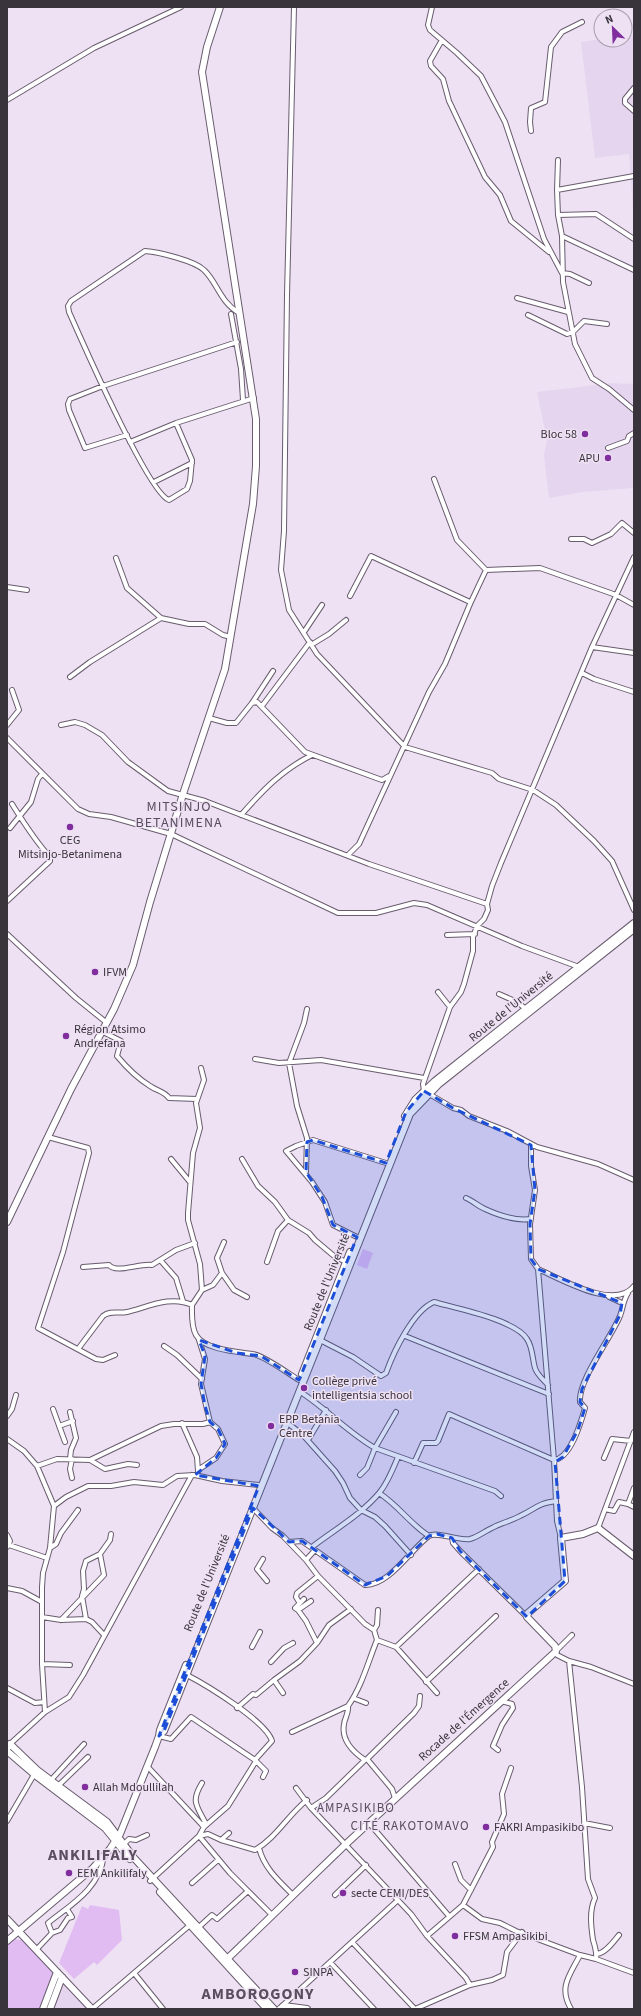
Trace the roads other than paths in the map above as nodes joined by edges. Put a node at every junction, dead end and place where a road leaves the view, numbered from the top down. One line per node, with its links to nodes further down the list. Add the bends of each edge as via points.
1 (181, 7): 8 (street, via 94,48)
2 (220, 7): 23 (main road, via 202,72)
3 (294, 7): 55 (street, via 286,295 284,530 281,570 289,610)
4 (432, 7): 6 (street, via 428,25)
5 (582, 22): 10 (street, via 562,32 550,47 545,102 531,108)
6 (442, 40): 17 (street, via 481,76 494,99 505,122 535,216); 17 (street, via 430,61 431,66 443,79 449,100 485,177 500,195 511,221)
7 (634, 88): 9 (street, via 625,99)
8 (7, 100)
9 (634, 111)
10 (531, 131)
11 (558, 160): 13 (street)
12 (634, 176): 13 (street)
13 (557, 190): 14 (street)
14 (558, 215): 15 (street); 16 (street, via 596,214)
15 (562, 236): 18 (street); 19 (street)
16 (634, 239)
17 (551, 254): 19 (street)
18 (634, 270)
19 (562, 273): 20 (street); 22 (street)
20 (590, 283)
21 (517, 298): 22 (street)
22 (568, 312): 27 (street)
23 (239, 313): 29 (street, via 219,295 208,275 199,266 158,252 142,252 71,301 68,306); 30 (main road)
24 (231, 314): 28 (street)
25 (528, 315): 27 (street, via 567,334)
26 (607, 324): 27 (street, via 584,321)
27 (573, 332): 32 (street, via 578,351 592,378)
28 (237, 342): 29 (street); 31 (street)
29 (103, 386): 35 (street); 35 (street, via 76,395 68,404 85,448)
30 (254, 398): 31 (street); 56 (main road, via 256,466)
31 (243, 400): 33 (street)
32 (634, 410)
33 (176, 423): 36 (street); 38 (street)
34 (634, 433): 37 (street, via 627,441)
35 (127, 435): 36 (street)
36 (130, 442): 40 (street)
37 (608, 448)
38 (192, 463): 40 (street); 40 (street, via 187,489 169,500 160,494)
39 (434, 479): 45 (street, via 457,540)
40 (154, 482)
41 (634, 533): 42 (street, via 622,523 611,534 592,543 584,539)
42 (571, 538)
43 (634, 557): 48 (street)
44 (116, 558): 53 (street, via 127,588)
45 (486, 570): 48 (street, via 540,568); 50 (street)
46 (7, 587): 47 (street)
47 (27, 590)
48 (616, 595): 52 (street); 58 (street)
49 (350, 596): 50 (street, via 371,556)
50 (470, 602): 71 (street, via 445,664 429,692)
51 (322, 605): 55 (street)
52 (634, 605)
53 (161, 618): 56 (street, via 189,624 205,624); 62 (street)
54 (346, 620): 57 (street, via 329,634)
55 (304, 632): 57 (street)
56 (231, 637): 67 (main road, via 225,670)
57 (310, 643): 66 (street); 71 (street, via 326,664)
58 (592, 647): 59 (street); 61 (street)
59 (634, 653)
60 (273, 671): 65 (street)
61 (582, 673): 64 (street, via 594,680); 75 (street)
62 (70, 677)
63 (12, 690): 68 (street, via 19,710)
64 (634, 692)
65 (252, 703): 66 (street, via 257,702); 67 (street, via 236,723)
66 (262, 706): 72 (street, via 305,752)
67 (209, 718): 76 (main road)
68 (7, 725)
69 (61, 725): 76 (street, via 75,722 85,725 102,735 128,762 168,791)
70 (7, 738): 73 (street)
71 (405, 747): 74 (street); 75 (street, via 492,773 499,779)
72 (312, 755): 74 (street, via 382,780); 78 (street, via 286,770)
73 (42, 774): 79 (street, via 31,802); 81 (street, via 78,809)
74 (389, 776): 82 (street, via 359,844)
75 (532, 790): 84 (street, via 496,875); 85 (street, via 556,805 605,852 612,861)
76 (183, 794): 78 (street); 81 (main road)
77 (12, 804): 79 (street)
78 (241, 814): 82 (street)
79 (20, 817): 80 (street); 83 (street, via 50,857 50,861)
80 (10, 828)
81 (171, 834): 87 (street, via 338,913 376,913 414,903 441,910); 98 (main road, via 133,965)
82 (348, 856): 84 (street)
83 (7, 901)
84 (487, 904): 87 (street, via 488,910 484,919)
85 (634, 910)
86 (634, 923): 92 (main road, Route de l'Université)
87 (477, 926): 90 (street); 92 (street)
88 (634, 929): 103 (main road, Route de l'Université)
89 (7, 934): 98 (street)
90 (474, 934): 91 (street); 95 (street, via 473,951 464,984)
91 (447, 935)
92 (579, 967): 97 (main road, Route de l'Université)
93 (438, 992): 95 (street)
94 (499, 994): 97 (street)
95 (450, 1007): 104 (street)
96 (307, 1009): 101 (street)
97 (526, 1009): 103 (main road, Route de l'Université)
98 (107, 1023): 99 (main road)
99 (103, 1032): 106 (street, via 121,1041 117,1056 148,1085 166,1093 169,1098); 107 (main road)
100 (256, 1059): 101 (street)
101 (289, 1063): 104 (street, via 326,1060); 108 (street)
102 (201, 1068): 106 (street, via 204,1080)
103 (455, 1069): 105 (main road, Route de l'Université)
104 (424, 1078): 105 (street)
105 (426, 1092): 109 (street, via 453,1108 507,1131); 112 (main road, Route de l'Université, via 406,1112); 139 (main road, Route de l'Université, via 410,1114)
106 (197, 1099): 115 (street, via 200,1128 193,1152)
107 (48, 1137): 119 (main road); 141 (street, via 88,1148 90,1153 63,1252 38,1328)
108 (307, 1142): 112 (street, via 313,1140); 113 (street); 113 (street, via 286,1151)
109 (531, 1145): 114 (street, via 598,1164); 117 (street, via 535,1190)
110 (171, 1159): 115 (street)
111 (242, 1159): 118 (street, via 258,1186 275,1202)
112 (386, 1163): 120 (main road, Route de l'Université)
113 (306, 1172): 120 (street, via 322,1197 333,1225)
114 (634, 1180)
115 (190, 1182): 122 (street, via 188,1220)
116 (466, 1198): 117 (street, via 498,1214 524,1220)
117 (531, 1219): 127 (street, via 531,1259)
118 (288, 1220): 124 (street, via 278,1231); 125 (street, via 309,1232 334,1256)
119 (7, 1222)
120 (357, 1237): 125 (main road, Route de l'Université)
121 (224, 1242): 128 (street, via 217,1258)
122 (195, 1243): 123 (street, via 176,1250 160,1259); 130 (street)
123 (161, 1261): 126 (street, via 152,1265 116,1269 109,1265); 134 (street, via 176,1278)
124 (267, 1262)
125 (346, 1262): 144 (main road, Route de l'Université)
126 (83, 1267)
127 (538, 1269): 132 (street); 145 (street)
128 (222, 1273): 130 (street, via 213,1285); 133 (street, via 234,1290)
129 (634, 1286): 131 (street)
130 (202, 1290): 136 (street)
131 (628, 1293): 132 (street); 135 (street)
132 (605, 1296): 135 (street)
133 (247, 1297)
134 (183, 1301): 136 (street); 141 (street, via 159,1302 127,1312 107,1312)
135 (622, 1303): 169 (street, via 620,1315 582,1389 580,1402 585,1408 578,1430 563,1457)
136 (192, 1305): 138 (street, via 193,1326)
137 (405, 1336): 139 (street, via 386,1373 381,1376 353,1357); 145 (street, via 422,1309 434,1302 490,1317 524,1334 531,1346 535,1368); 147 (street)
138 (200, 1340): 143 (street, via 205,1356); 144 (street, via 237,1353 261,1356)
139 (320, 1340): 146 (main road, Route de l'Université)
140 (164, 1346): 143 (street)
141 (78, 1349): 142 (street, via 96,1359 103,1360)
142 (115, 1355)
143 (202, 1379): 155 (street, via 202,1391)
144 (299, 1380): 177 (main road, Route de l'Université)
145 (549, 1385): 147 (street)
146 (299, 1391): 150 (street); 156 (main road, Route de l'Université)
147 (549, 1394): 169 (street)
148 (16, 1396): 153 (street)
149 (53, 1409): 158 (street)
150 (326, 1410): 161 (street); 164 (street, via 358,1438)
151 (70, 1412): 154 (street)
152 (396, 1412): 164 (street)
153 (7, 1416)
154 (73, 1421): 158 (street); 167 (street, via 76,1438 71,1450)
155 (210, 1422): 157 (street); 173 (street, via 218,1429 224,1444 216,1458)
156 (286, 1422): 161 (street); 185 (main road, Route de l'Université)
157 (182, 1424): 168 (street, via 155,1428); 173 (street, via 198,1457)
158 (59, 1426): 163 (street)
159 (634, 1432): 162 (street)
160 (7, 1439): 172 (street, via 24,1451)
161 (308, 1440): 188 (street, via 335,1472 350,1498)
162 (631, 1441): 166 (street, via 612,1438); 186 (street)
163 (66, 1442)
164 (375, 1448): 165 (street); 175 (street, via 367,1468)
165 (398, 1457): 170 (street); 179 (street)
166 (604, 1458)
167 (71, 1459): 168 (street); 172 (street, via 57,1459); 176 (street)
168 (90, 1460): 171 (street, via 106,1469 128,1464)
169 (554, 1460): 170 (street, via 450,1414 438,1441 423,1443); 181 (street)
170 (414, 1463): 180 (street, via 495,1491)
171 (137, 1465)
172 (36, 1466): 183 (street)
173 (198, 1470): 174 (street)
174 (194, 1475): 177 (street); 183 (street, via 177,1476 163,1485 134,1482 112,1486 88,1486); 224 (street)
175 (360, 1475)
176 (72, 1478)
177 (259, 1485): 252 (main road, Route de l'Université, via 161,1727)
178 (634, 1488): 182 (street)
179 (380, 1493): 188 (street); 192 (street, via 412,1524)
180 (501, 1496)
181 (556, 1501): 193 (street, via 539,1504 522,1516 472,1539); 194 (street)
182 (628, 1504): 184 (street); 186 (street, via 619,1502 614,1511)
183 (54, 1506): 197 (street)
184 (634, 1507)
185 (253, 1508): 195 (street); 236 (main road, Route de l'Université)
186 (605, 1509): 189 (street)
187 (78, 1510): 197 (street, via 56,1544)
188 (361, 1510): 198 (street); 200 (street, via 385,1526)
189 (598, 1528): 194 (main road); 201 (main road)
190 (111, 1534): 199 (street, via 110,1540)
191 (7, 1535): 196 (street, via 10,1541)
192 (429, 1536): 193 (street, via 436,1534); 200 (street)
193 (452, 1538): 205 (street, via 453,1543)
194 (561, 1538): 219 (main road, via 565,1581 528,1613)
195 (289, 1542): 198 (street, via 302,1541); 204 (street)
196 (8, 1546): 202 (street)
197 (50, 1548): 202 (street)
198 (314, 1548): 200 (street, via 365,1585 377,1582); 204 (street)
199 (100, 1554): 209 (street, via 86,1561); 209 (street, via 104,1575)
200 (411, 1555)
201 (634, 1556)
202 (47, 1558): 212 (street, via 42,1574)
203 (263, 1559): 207 (street, via 257,1569)
204 (306, 1560): 206 (street)
205 (479, 1569): 219 (street); 229 (street)
206 (318, 1576): 213 (street, via 297,1593); 214 (street)
207 (267, 1580)
208 (7, 1588): 212 (street, via 22,1591)
209 (82, 1596): 220 (street); 221 (street)
210 (304, 1599): 213 (street)
211 (311, 1601): 215 (street)
212 (42, 1602): 218 (street)
213 (299, 1602): 215 (street, via 295,1608)
214 (351, 1609): 222 (street); 228 (street, via 329,1626)
215 (298, 1610): 228 (street)
216 (378, 1610): 222 (street)
217 (496, 1616): 238 (street)
218 (42, 1617): 221 (street); 234 (street)
219 (527, 1617): 231 (main road, via 555,1646)
220 (86, 1619): 221 (street); 224 (street)
221 (62, 1620)
222 (374, 1630): 226 (street)
223 (260, 1632): 230 (street)
224 (104, 1635): 250 (street, via 69,1697)
225 (572, 1635): 231 (street)
226 (377, 1640): 229 (street); 244 (street)
227 (293, 1643): 233 (street)
228 (318, 1643): 237 (street, via 300,1661)
229 (396, 1647): 238 (street)
230 (252, 1648)
231 (556, 1651): 232 (street, via 557,1655); 246 (main road, Rocade de l'Émergence)
232 (568, 1661): 239 (street); 272 (street)
233 (270, 1662)
234 (42, 1664): 235 (street); 245 (street)
235 (70, 1665)
236 (187, 1675): 249 (street); 252 (main road, Route de l'Université)
237 (274, 1680): 241 (street); 249 (street)
238 (426, 1682): 242 (street)
239 (634, 1684)
240 (7, 1688): 245 (street, via 35,1703)
241 (283, 1693)
242 (437, 1693)
243 (420, 1696): 257 (street, via 414,1713)
244 (353, 1698): 247 (street); 248 (street)
245 (44, 1702): 250 (street)
246 (501, 1702): 255 (street, via 512,1704 513,1708 493,1746); 267 (main road, Rocade de l'Émergence)
247 (366, 1703)
248 (348, 1706): 251 (street); 257 (street, via 344,1727 346,1739 353,1752)
249 (237, 1708): 258 (street, via 265,1730 271,1738)
250 (45, 1712): 254 (street)
251 (292, 1732)
252 (160, 1736): 258 (street, via 171,1739 191,1717); 259 (main road, Route de l'Université)
253 (84, 1744): 263 (street)
254 (8, 1748): 261 (main road)
255 (498, 1750)
256 (88, 1757): 265 (street)
257 (366, 1759): 267 (street, via 392,1789); 269 (street, via 326,1798)
258 (256, 1761): 262 (street, via 266,1771); 273 (street, via 228,1806)
259 (147, 1766): 273 (street); 277 (main road, Route de l'Université)
260 (511, 1768): 290 (street, via 502,1794 504,1814 501,1824)
261 (36, 1772): 263 (main road); 270 (street); 280 (main road, via 105,1828)
262 (263, 1777)
263 (51, 1780): 265 (main road)
264 (202, 1783): 273 (street, via 194,1801 205,1822)
265 (59, 1786): 277 (main road, via 107,1822)
266 (296, 1788): 268 (street)
267 (395, 1798): 271 (main road, Rocade de l'Émergence)
268 (307, 1800): 269 (street); 283 (street)
269 (311, 1808): 282 (street)
270 (7, 1822)
271 (369, 1823): 282 (main road, Rocade de l'Émergence); 299 (street)
272 (584, 1823): 274 (street); 312 (street, via 588,1879 595,1898 591,1907 593,1939)
273 (203, 1826): 278 (street)
274 (610, 1828)
275 (229, 1833): 279 (street)
276 (147, 1835): 281 (street, via 136,1840 129,1839)
277 (119, 1836): 280 (main road, Route de l'Université); 281 (main road)
278 (199, 1836): 279 (street, via 208,1834); 285 (street); 288 (street)
279 (221, 1840): 283 (street, via 250,1850)
280 (115, 1842): 284 (main road, Route de l'Université); 288 (main road)
281 (124, 1844): 288 (main road)
282 (346, 1844): 287 (street); 292 (main road, Rocade de l'Émergence)
283 (259, 1848): 292 (street, via 272,1874)
284 (105, 1856): 296 (street, via 102,1868 90,1889); 304 (main road, Route de l'Université)
285 (218, 1860): 289 (street); 291 (street)
286 (455, 1864): 290 (street, via 462,1880)
287 (366, 1865): 293 (street); 294 (street)
288 (151, 1880): 302 (main road); 303 (main road)
289 (192, 1883)
290 (471, 1890): 295 (street)
291 (248, 1891): 298 (street); 303 (street, via 217,1919 212,1916)
292 (293, 1895): 298 (main road, Rocade de l'Émergence)
293 (335, 1895)
294 (398, 1900): 308 (street); 310 (street)
295 (463, 1905): 299 (street); 305 (street, via 482,1919 500,1922)
296 (67, 1908): 297 (street); 301 (street, via 72,1917)
297 (58, 1915): 301 (street); 306 (street, via 48,1923)
298 (272, 1915): 315 (main road, Rocade de l'Émergence)
299 (450, 1916): 308 (street)
300 (7, 1920): 304 (main road)
301 (63, 1924): 306 (street, via 60,1930)
302 (190, 1925): 315 (main road); 317 (street)
303 (199, 1927): 315 (main road)
304 (18, 1930): 309 (main road, Route de l'Université); 311 (main road)
305 (522, 1932): 313 (street); 320 (street, via 507,1952 504,1975)
306 (52, 1933): 311 (street)
307 (619, 1935): 312 (street, via 611,1945)
308 (427, 1936): 320 (street)
309 (7, 1940)
310 (352, 1942): 316 (street); 330 (street)
311 (36, 1950): 319 (main road)
312 (597, 1954): 314 (street)
313 (580, 1955): 314 (street); 331 (street, via 564,1987)
314 (596, 1959): 318 (street)
315 (226, 1960): 325 (main road); 326 (main road)
316 (330, 1962): 327 (street); 329 (street)
317 (134, 1973): 323 (street); 324 (street)
318 (634, 1973)
319 (60, 1974): 321 (main road); 322 (main road); 323 (main road)
320 (470, 1985): 330 (street)
321 (44, 2009)
322 (50, 2009)
323 (92, 2009)
324 (163, 2009)
325 (267, 2009)
326 (274, 2009)
327 (279, 2009): 328 (main road, via 284,2006)
328 (307, 2009)
329 (374, 2009)
330 (415, 2009)
331 (571, 2009)

